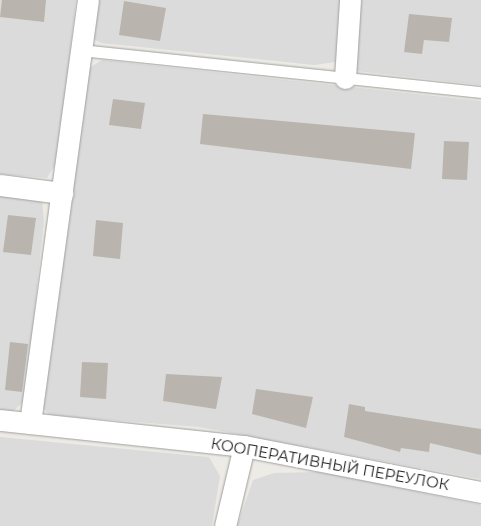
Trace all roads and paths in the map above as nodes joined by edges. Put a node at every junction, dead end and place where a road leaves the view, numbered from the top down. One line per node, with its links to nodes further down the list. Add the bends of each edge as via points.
1 (88, 0): 3 (street)
2 (350, 0): 4 (street)
3 (81, 50): 4 (lane); 7 (street)
4 (345, 78): 5 (lane)
5 (481, 92)
6 (0, 185): 7 (street)
7 (62, 192): 9 (street)
8 (0, 420): 9 (street, КООПЕРАТИВНЫЙ ПЕРЕУЛОК)
9 (30, 423): 10 (street, КООПЕРАТИВНЫЙ ПЕРЕУЛОК)
10 (244, 446): 11 (street, КООПЕРАТИВНЫЙ ПЕРЕУЛОК); 12 (street)
11 (481, 492)
12 (225, 526)

